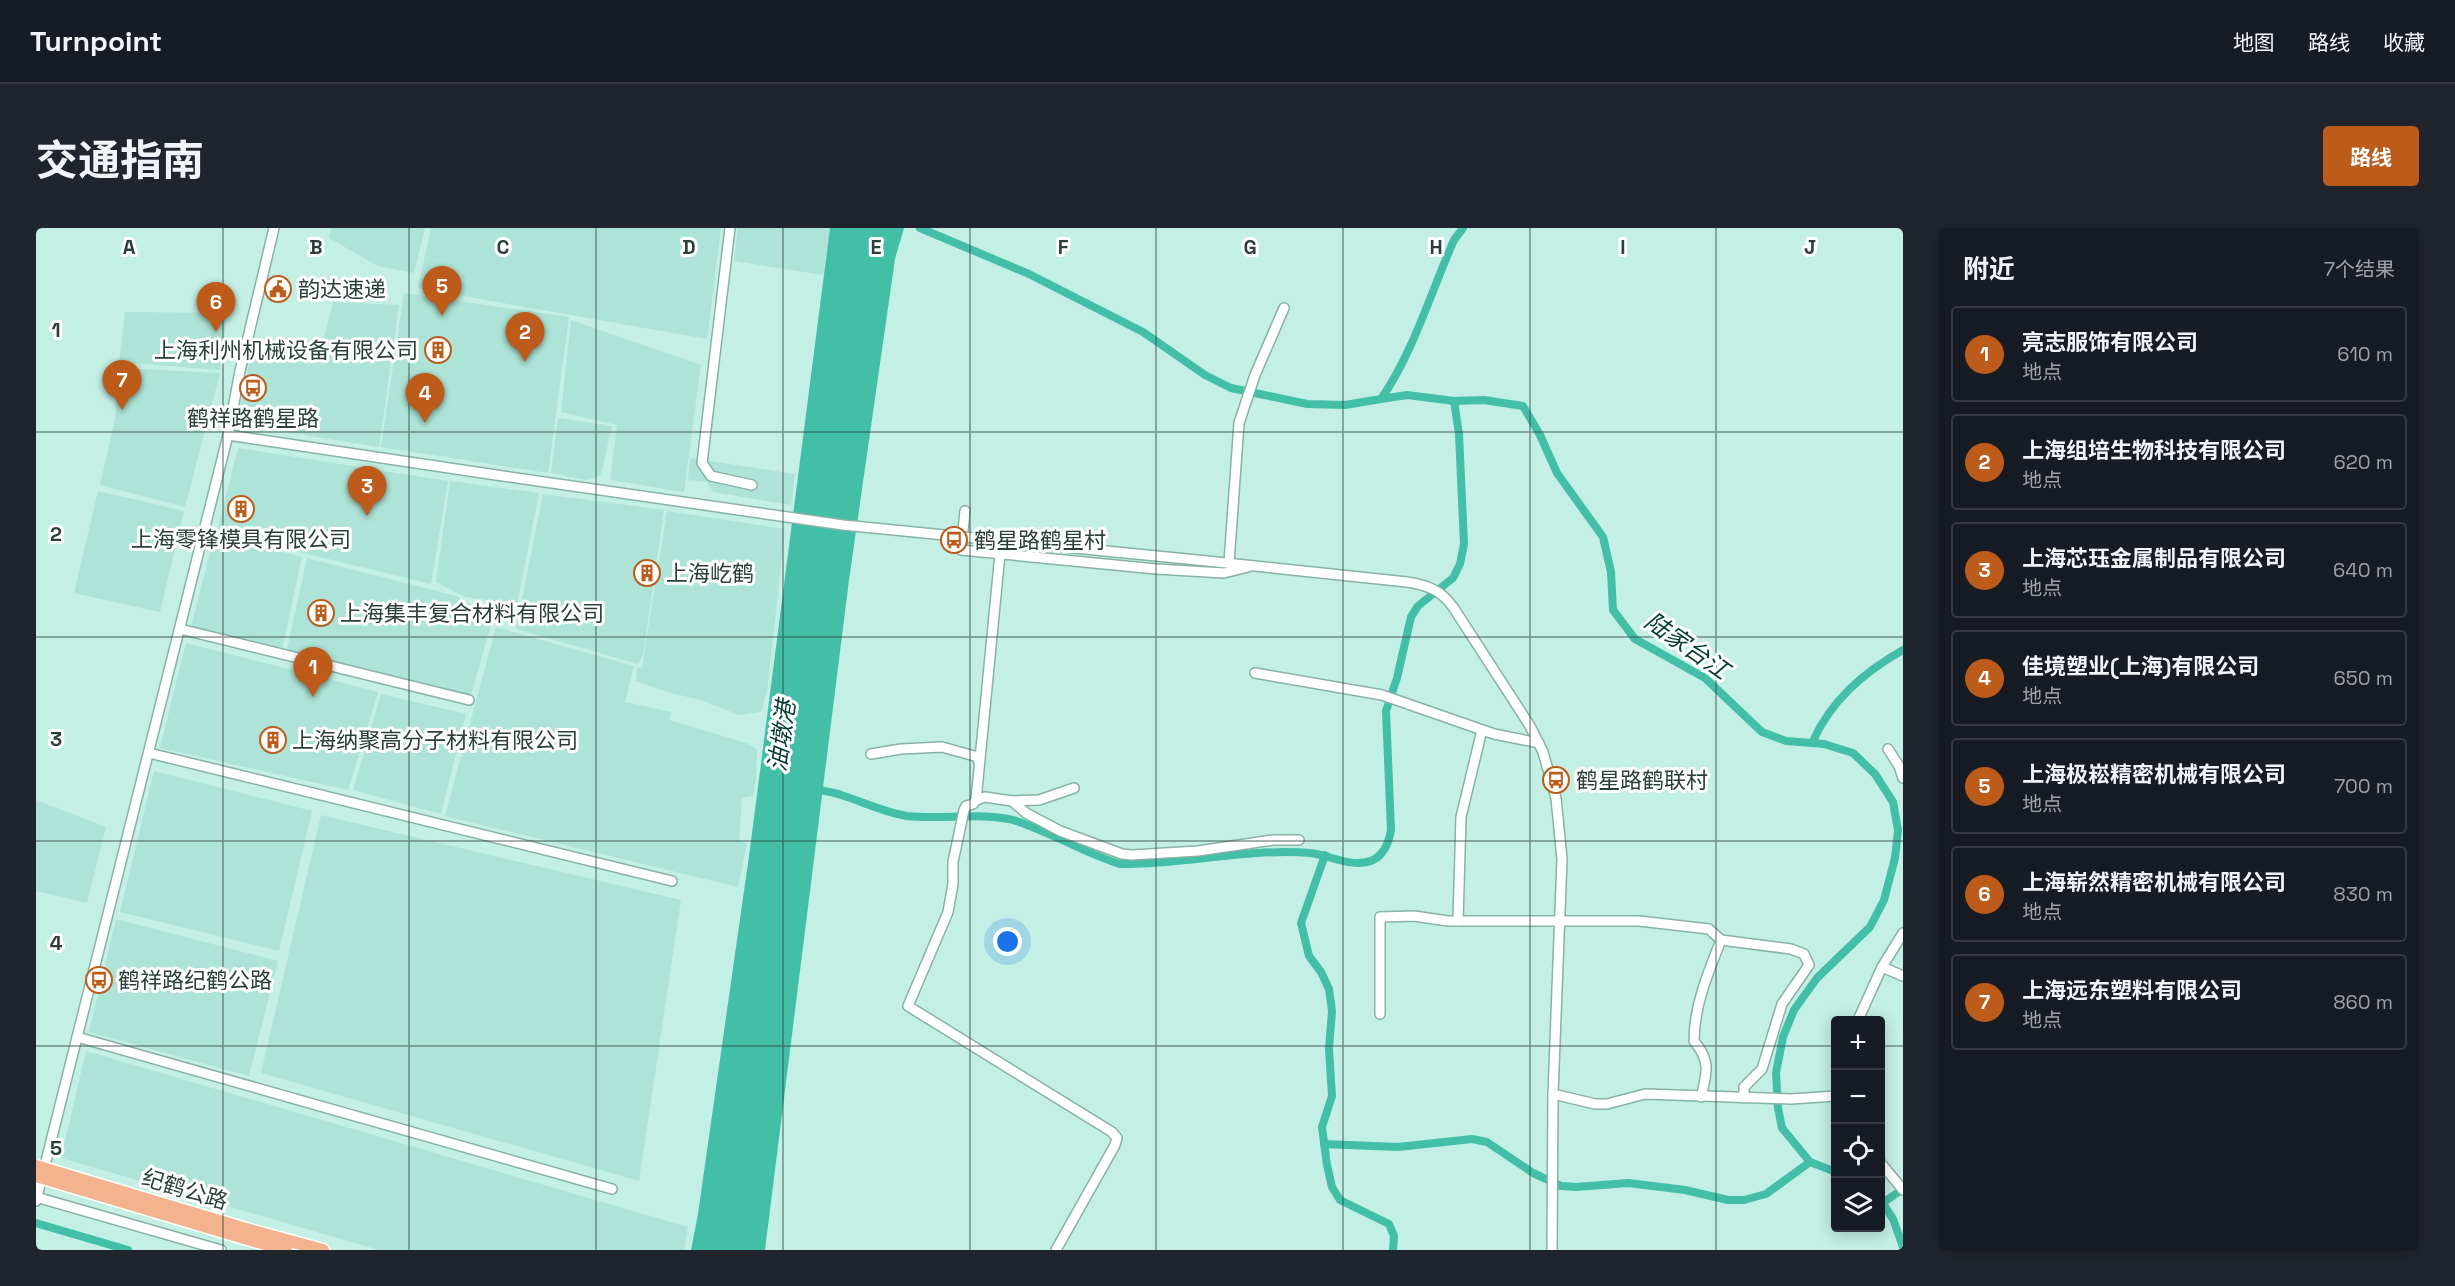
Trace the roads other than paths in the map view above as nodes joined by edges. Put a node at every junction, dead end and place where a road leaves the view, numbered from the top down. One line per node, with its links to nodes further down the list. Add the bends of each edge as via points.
1 (274, 228): 4 (street)
2 (730, 228): 5 (street, via 702,463 711,476)
3 (1284, 308): 8 (street, via 1242,411 1235,457)
4 (228, 435): 8 (street, bridge, via 843,525); 10 (street)
5 (752, 485)
6 (965, 511): 7 (street, via 961,549)
7 (1000, 554): 9 (street, via 1224,573); 18 (street)
8 (1229, 563): 9 (street)
9 (1253, 566): 14 (street, via 1431,587 1445,596)
10 (180, 629): 12 (street); 16 (street)
11 (1255, 673): 13 (street, via 1398,699)
12 (469, 700)
13 (1482, 730): 14 (street); 25 (street, via 1461,817)
14 (1539, 743): 26 (street, via 1552,780 1561,839)
15 (1888, 749): 19 (street)
16 (149, 753): 24 (street); 33 (street)
17 (871, 754): 18 (street, via 901,748 942,747 978,757)
18 (979, 762): 21 (street)
19 (1903, 778)
20 (1074, 788): 22 (street, via 1039,800)
21 (976, 800): 22 (street, via 985,797); 48 (street, via 964,810 948,912 908,1006 1117,1138)
22 (1012, 801): 23 (street, via 1060,831 1122,854 1198,851)
23 (1299, 840)
24 (672, 881)
25 (1458, 921): 26 (street); 31 (street, via 1380,917)
26 (1560, 921): 28 (street, via 1639,921 1708,929); 34 (street)
27 (1903, 933): 29 (street)
28 (1721, 940): 36 (street, via 1694,1026 1694,1041 1705,1054 1707,1074); 37 (street, via 1791,949 1804,954 1809,964 1782,1004 1762,1069 1744,1087)
29 (1882, 967): 30 (street); 32 (street)
30 (1903, 976)
31 (1380, 1014)
32 (1860, 1016)
33 (77, 1037): 41 (street); 43 (street)
34 (1553, 1094): 36 (street, via 1595,1104 1645,1094); 49 (street)
35 (1831, 1096): 37 (street)
36 (1701, 1097): 37 (street)
37 (1744, 1098)
38 (36, 1166): 44 (main road, 纪鹤公路, bridge)
39 (1885, 1167): 42 (street)
40 (36, 1176): 44 (main road, 纪鹤公路, bridge)
41 (612, 1188)
42 (1903, 1190)
43 (36, 1198): 45 (street)
44 (245, 1233): 46 (main road, 纪鹤公路); 47 (main road, 纪鹤公路)
45 (221, 1250)
46 (283, 1250)
47 (323, 1250)
48 (1056, 1250)
49 (1552, 1250)

